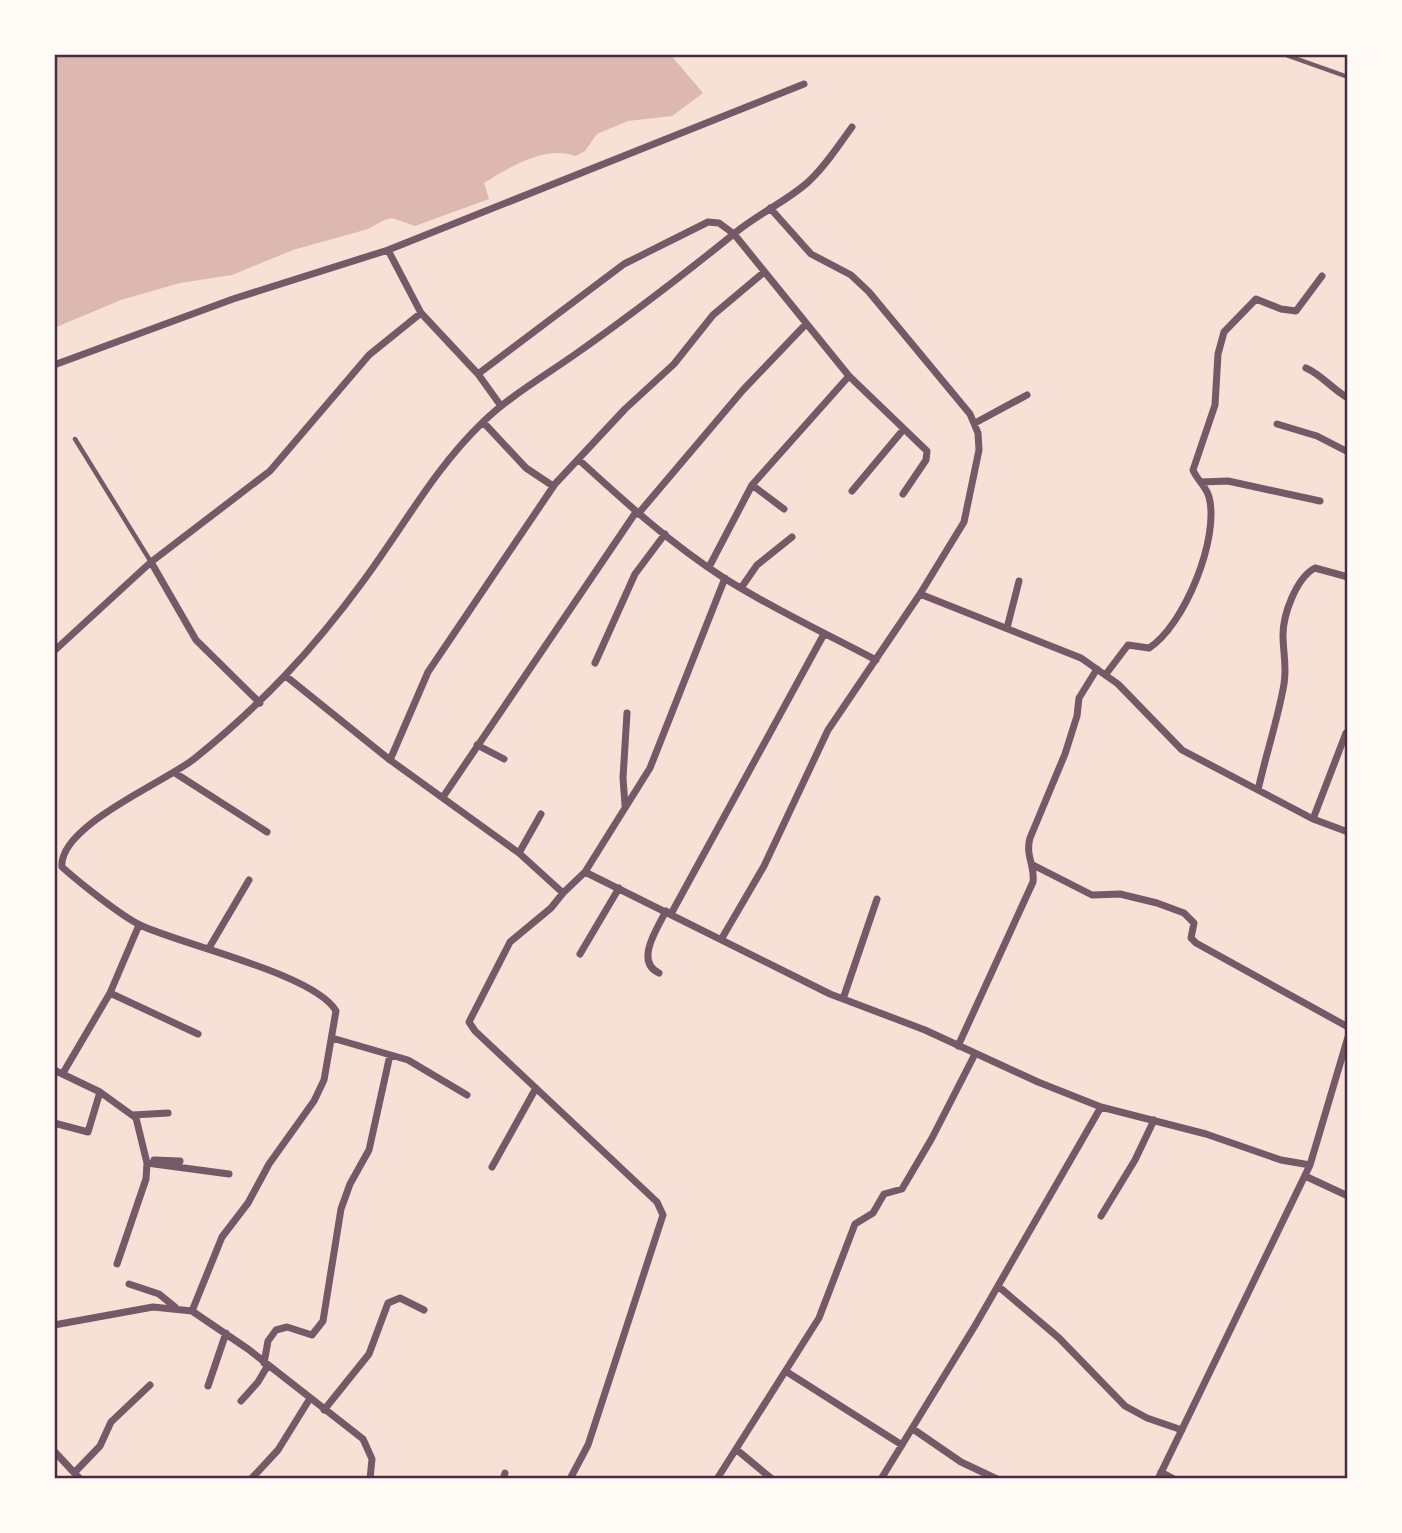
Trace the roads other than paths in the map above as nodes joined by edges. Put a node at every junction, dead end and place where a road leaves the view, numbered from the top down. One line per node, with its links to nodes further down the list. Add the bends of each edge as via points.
1 (1283, 54): 2 (lane)
2 (1348, 77)
3 (804, 84): 7 (street)
4 (852, 127): 5 (street, via 810,181)
5 (770, 208): 6 (street); 20 (street, via 811,254 851,275 869,292)
6 (734, 234): 8 (street); 14 (street, via 719,223 708,222 634,259); 18 (street, via 634,313)
7 (388, 250): 10 (street); 12 (street, via 233,299)
8 (763, 273): 11 (street); 25 (street, via 713,315 674,364)
9 (1322, 276): 26 (street, via 1296,311 1256,299 1224,332 1217,354 1214,405 1193,470)
10 (421, 313): 14 (street); 36 (street, via 369,355 270,471)
11 (806, 324): 15 (street); 33 (street)
12 (54, 365)
13 (1306, 368): 17 (street)
14 (478, 374): 18 (street)
15 (849, 376): 22 (street); 27 (street)
16 (1027, 395): 20 (street)
17 (1348, 398)
18 (500, 407): 19 (street)
19 (483, 422): 28 (street, via 527,467); 50 (street, via 435,473 364,579)
20 (975, 423): 42 (street, via 979,450 967,515)
21 (1278, 424): 24 (street)
22 (904, 430): 29 (street); 30 (street, via 927,455)
23 (75, 439): 36 (lane)
24 (1348, 452)
25 (578, 459): 28 (street); 33 (street)
26 (1200, 482): 31 (street, via 1228,481); 49 (street, via 1210,499 1210,533 1191,590 1154,645 1145,649 1128,645)
27 (752, 485): 32 (street); 37 (street)
28 (553, 486): 56 (street, via 428,673)
29 (852, 491)
30 (903, 494)
31 (1320, 501)
32 (784, 509)
33 (637, 513): 34 (street); 54 (street)
34 (665, 534): 37 (street); 47 (street, via 635,574)
35 (792, 537): 41 (street, via 757,565)
36 (151, 562): 45 (street); 51 (street, via 196,639)
37 (709, 567): 39 (street)
38 (1348, 577): 58 (street, via 1315,568 1291,602 1283,635 1285,681)
39 (725, 578): 41 (street); 60 (street, via 650,768)
40 (1019, 581): 43 (street)
41 (741, 588): 44 (street)
42 (920, 594): 43 (street); 46 (street)
43 (1007, 628): 48 (street)
44 (824, 634): 46 (street); 72 (street)
45 (54, 651)
46 (876, 660): 74 (street, via 828,730 764,866)
47 (595, 663)
48 (1097, 668): 49 (street); 66 (street, via 1079,698 1065,754 1030,838 1027,849)
49 (1106, 674): 58 (street, via 1182,750)
50 (287, 677): 51 (street); 56 (street)
51 (260, 703): 57 (street)
52 (627, 713): 60 (street)
53 (1346, 733): 62 (street)
54 (477, 746): 55 (street); 59 (street)
55 (504, 759)
56 (390, 760): 59 (street)
57 (175, 773): 63 (street); 73 (street, via 100,816 62,854 62,867)
58 (1258, 790): 62 (street)
59 (443, 797): 65 (street)
60 (625, 806): 67 (street)
61 (541, 814): 65 (street)
62 (1313, 819): 64 (street)
63 (267, 832)
64 (1348, 832)
65 (520, 853): 70 (street)
66 (1033, 865): 80 (street, via 1099,897 1130,896 1184,913 1194,923 1191,938 1196,943); 84 (street, via 1033,882 1024,904)
67 (585, 872): 69 (street); 70 (street)
68 (249, 880): 75 (street)
69 (619, 888): 72 (street); 76 (street)
70 (563, 893): 89 (street, via 510,942 469,1019 475,1031)
71 (877, 899): 79 (street)
72 (668, 913): 74 (street); 77 (street, via 648,950 650,966)
73 (139, 925): 75 (street); 78 (street)
74 (722, 938): 79 (street)
75 (209, 948): 83 (street, via 324,998 336,1012)
76 (580, 954)
77 (659, 973)
78 (110, 993): 81 (street); 88 (street)
79 (843, 999): 84 (street)
80 (1348, 1027)
81 (198, 1034)
82 (1348, 1037): 99 (street)
83 (332, 1038): 86 (street); 110 (street, via 324,1080 314,1101 222,1237)
84 (958, 1046): 85 (street)
85 (975, 1054): 92 (street); 114 (street, via 902,1189 884,1194 873,1213 855,1224 819,1318)
86 (390, 1055): 91 (street, via 420,1066); 113 (street, via 369,1150 341,1209 323,1321 312,1335 287,1327 276,1330 268,1341)
87 (54, 1070): 88 (street)
88 (63, 1073): 90 (street)
89 (536, 1088): 100 (street); 129 (street, via 662,1209 587,1445)
90 (100, 1092): 94 (street); 96 (street, via 88,1132)
91 (467, 1095)
92 (1101, 1107): 95 (street); 107 (street)
93 (168, 1113): 94 (street)
94 (133, 1115): 97 (street)
95 (1154, 1120): 99 (street); 104 (street)
96 (54, 1122)
97 (147, 1160): 98 (street); 101 (street); 105 (street, via 146,1179)
98 (180, 1161)
99 (1310, 1165): 102 (street)
100 (492, 1167)
101 (229, 1174)
102 (1305, 1176): 103 (street); 121 (street)
103 (1348, 1196)
104 (1101, 1216)
105 (117, 1264)
106 (129, 1284): 108 (street, via 159,1294)
107 (998, 1286): 120 (street); 121 (street, via 1059,1338 1125,1406)
108 (175, 1308): 110 (street); 111 (street, via 153,1307)
109 (424, 1310): 119 (street, via 406,1300 391,1299 369,1354)
110 (192, 1311): 112 (street)
111 (54, 1325)
112 (226, 1333): 113 (street); 116 (street)
113 (266, 1364): 117 (street); 118 (street)
114 (787, 1372): 122 (street); 123 (street)
115 (150, 1385): 126 (street, via 111,1422 100,1447)
116 (208, 1386)
117 (309, 1400): 119 (street); 127 (street, via 278,1450)
118 (241, 1401)
119 (324, 1410): 128 (street, via 368,1445)
120 (913, 1429): 122 (street); 133 (street, via 961,1462)
121 (1182, 1430): 125 (street)
122 (902, 1445): 132 (street)
123 (737, 1450): 130 (street); 131 (street)
124 (54, 1451): 126 (street)
125 (1160, 1475): 134 (street)
126 (78, 1476)
127 (251, 1479)
128 (370, 1479)
129 (570, 1479)
130 (718, 1479)
131 (772, 1479)
132 (881, 1479)
133 (998, 1479)
134 (1174, 1479)

